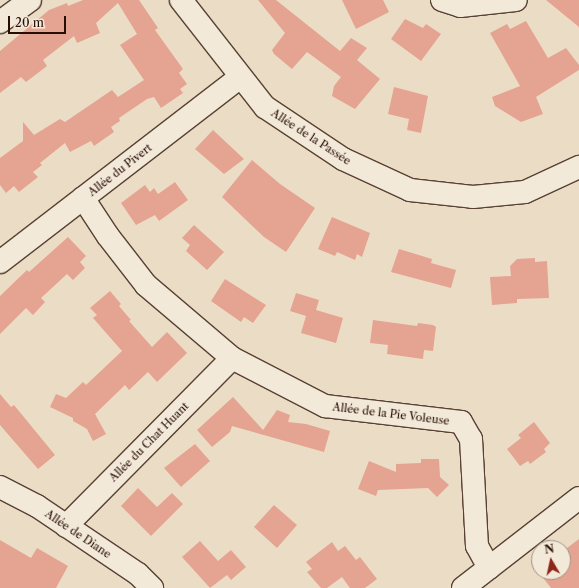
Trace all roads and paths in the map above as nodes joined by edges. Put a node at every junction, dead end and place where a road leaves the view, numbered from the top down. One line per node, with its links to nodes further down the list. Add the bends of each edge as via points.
1 (30, 0): 5 (street)
2 (181, 0): 6 (street, Allée de la Passée)
3 (442, 0): 4 (street, via 460,6)
4 (516, 0)
5 (0, 22)
6 (240, 77): 7 (street, Allée de la Passée, via 265,107 343,159 410,190 473,197 525,192); 8 (street, Allée du Pivert)
7 (579, 167)
8 (83, 198): 9 (street, Allée du Pivert); 10 (street, Allée de la Pie Voleuse, via 108,236 146,285)
9 (0, 262)
10 (232, 358): 13 (street, Allée du Chat Huant); 14 (street, Allée de la Pie Voleuse, via 325,406 461,422 471,439 477,546)
11 (0, 487): 13 (street, Allée de Diane, via 37,506)
12 (579, 498): 14 (street)
13 (66, 526): 15 (street, Allée de Diane, via 138,574)
14 (489, 568): 16 (street)
15 (152, 588)
16 (463, 588)

